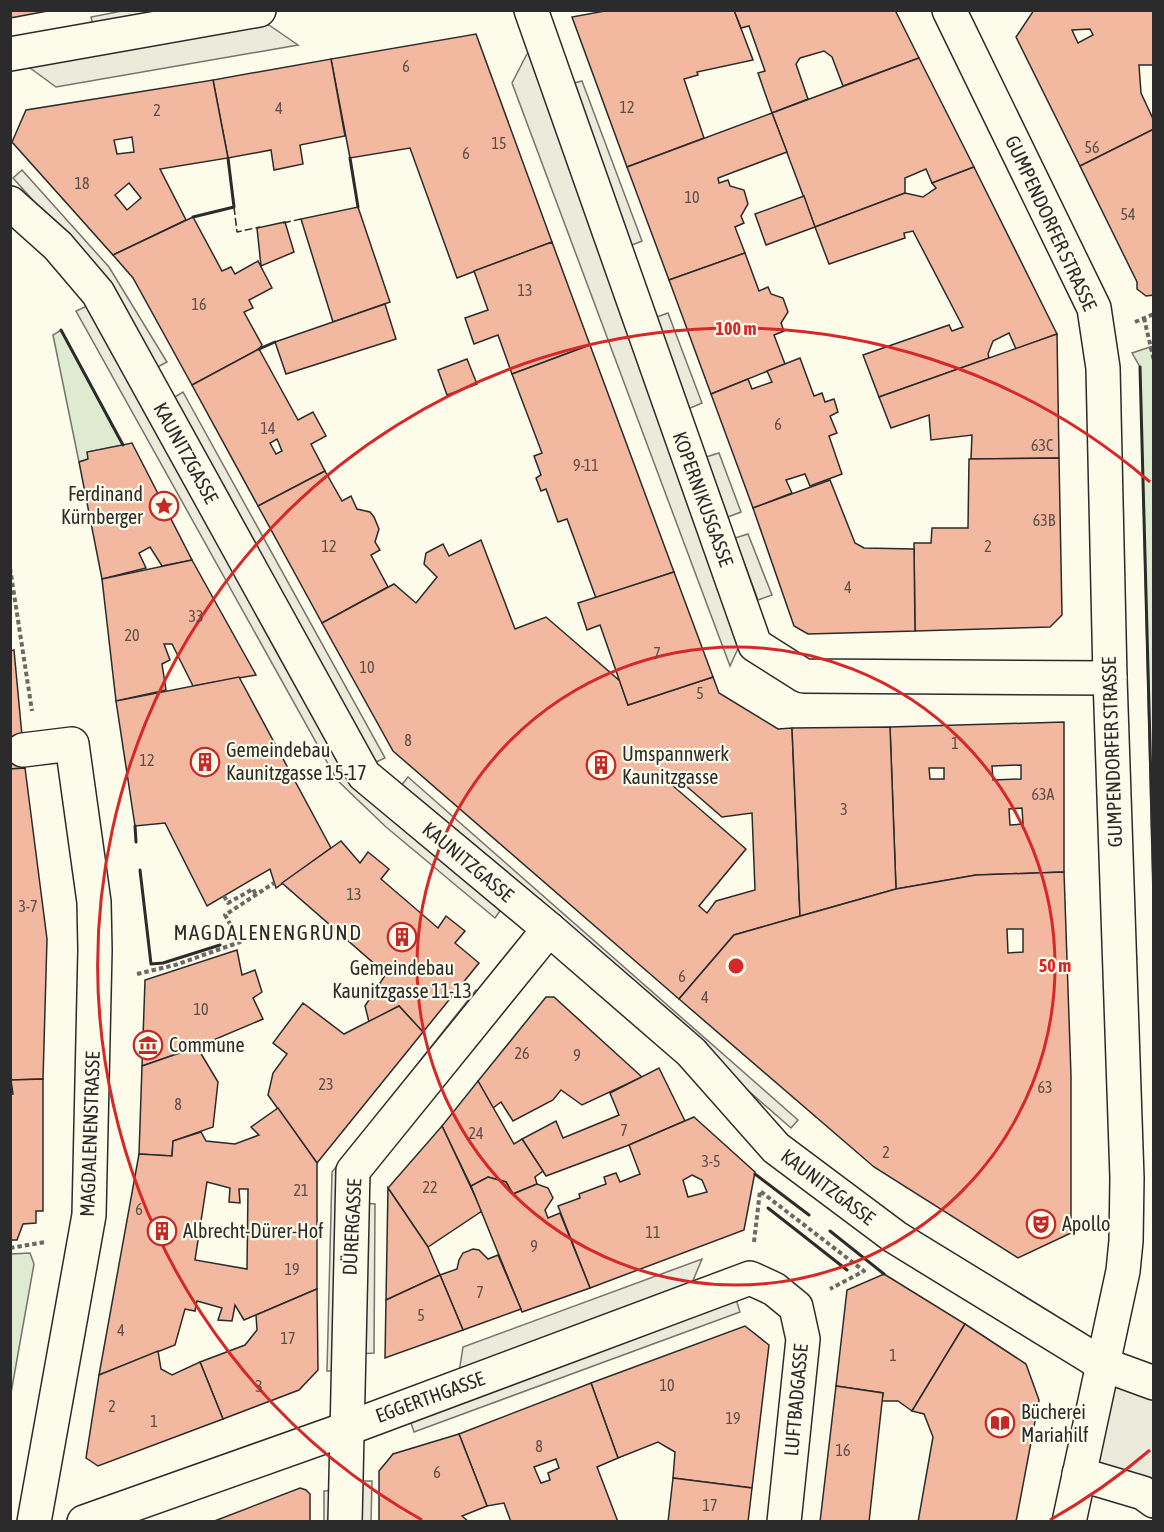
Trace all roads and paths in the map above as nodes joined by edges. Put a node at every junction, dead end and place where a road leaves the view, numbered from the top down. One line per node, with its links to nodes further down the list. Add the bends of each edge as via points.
1 (259, 10): 4 (street)
2 (531, 10): 9 (street, KOPERNIKUSGASSE, via 755,645 804,676)
3 (949, 10): 9 (street, GUMPENDORFER STRASSE, via 1094,308 1103,368)
4 (10, 54)
5 (10, 203): 14 (street, KAUNITZGASSE, via 58,246 98,293 364,775)
6 (1144, 318): 7 (path)
7 (1154, 361)
8 (10, 568): 10 (path)
9 (1110, 678): 19 (street, GUMPENDORFER STRASSE, via 1127,1178 1122,1271)
10 (30, 749): 24 (street, MAGDALENENSTRASSE, via 72,744 94,902 95,950 89,1215)
11 (274, 883): 12 (path)
12 (256, 895): 13 (path, via 253,889 228,903); 15 (path, via 225,915 240,942)
13 (224, 896)
14 (549, 929): 19 (street, KAUNITZGASSE, via 691,1052 776,1148 895,1237); 21 (street, DÜRERGASSE, via 353,1171)
15 (137, 974)
16 (47, 1242): 17 (path)
17 (10, 1248)
18 (773, 1291): 18 (path, via 760,1191 864,1271); 21 (street, EGGERTHGASSE); 27 (street, LUFTBADGASSE, via 803,1339)
19 (1101, 1364): 20 (street, KAUNITZGASSE); 22 (street, GUMPENDORFER STRASSE)
20 (1154, 1383)
21 (346, 1429): 25 (street, EGGERTHGASSE); 26 (street, DÜRERGASSE)
22 (1079, 1474): 23 (street, via 1143,1493); 28 (street, GUMPENDORFER STRASSE)
23 (1154, 1502)
24 (34, 1521)
25 (84, 1521)
26 (345, 1521)
27 (783, 1521)
28 (1069, 1521)

